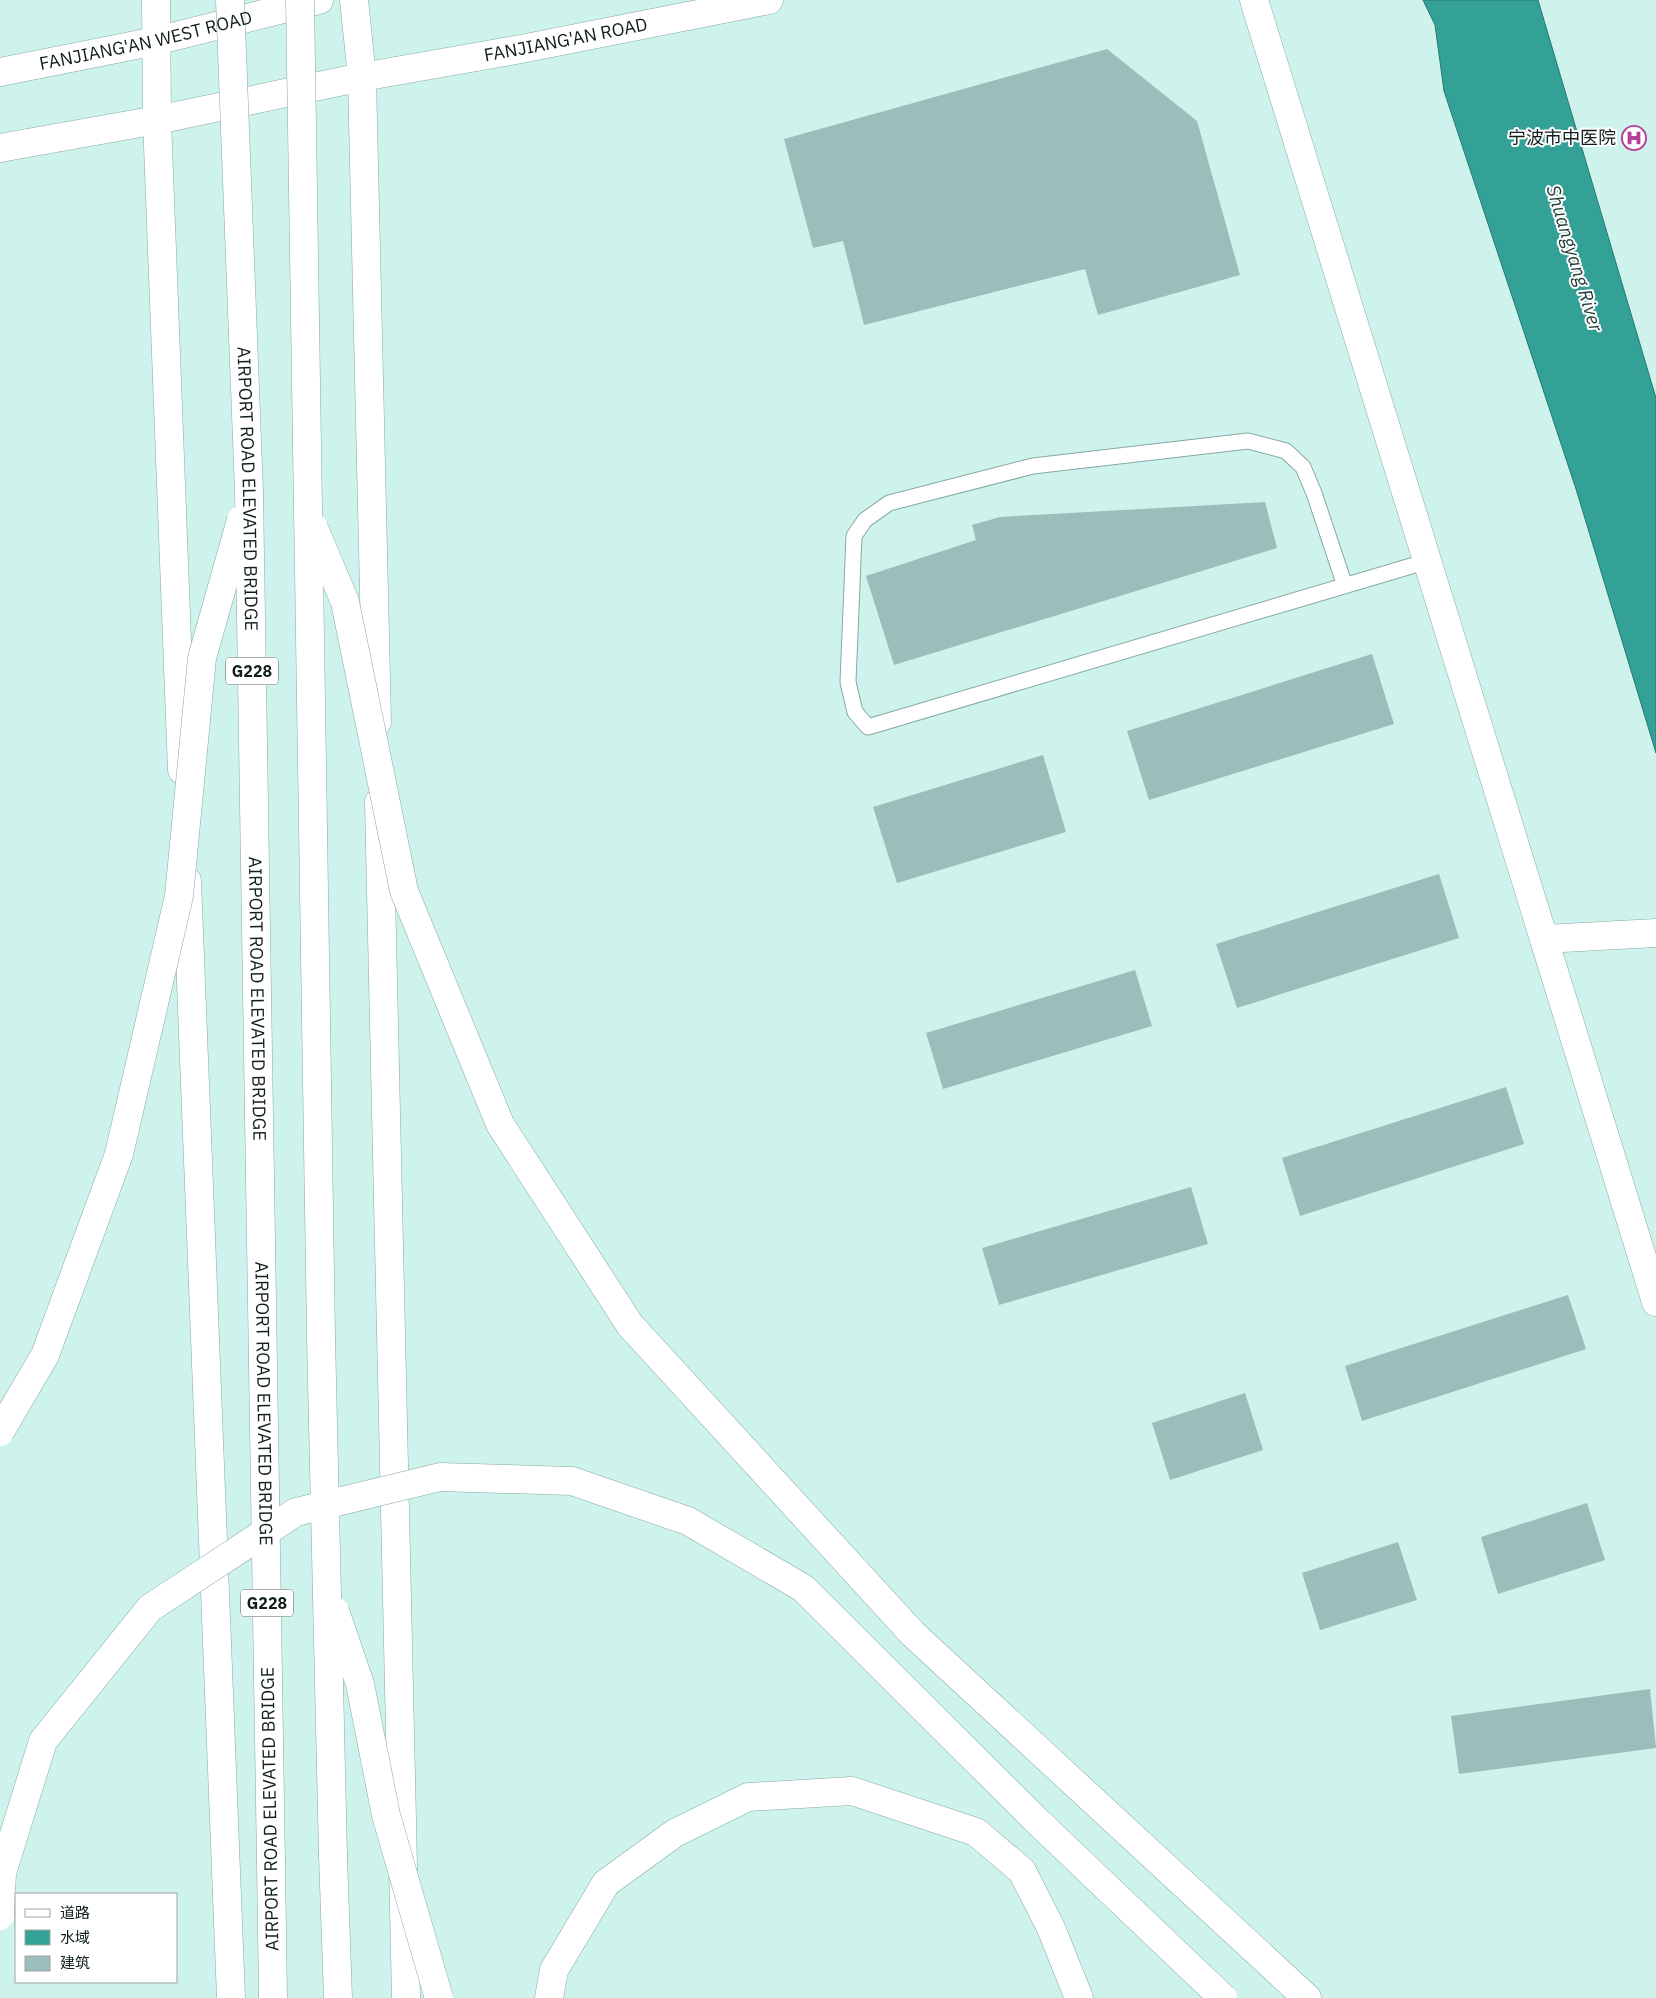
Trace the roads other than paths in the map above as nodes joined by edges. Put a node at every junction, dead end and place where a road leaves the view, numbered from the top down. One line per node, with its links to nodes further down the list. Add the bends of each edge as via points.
1 (156, 0): 8 (main road)
2 (230, 0): 13 (main road, AIRPORT ROAD ELEVATED BRIDGE / G228, bridge)
3 (300, 0): 14 (main road, bridge)
4 (319, 0): 8 (main road, FANJIANG'AN WEST ROAD)
5 (354, 0): 10 (main road)
6 (769, 0): 10 (main road, FANJIANG'AN ROAD)
7 (1254, 0): 15 (main road)
8 (156, 41): 9 (main road, FANJIANG'AN WEST ROAD); 11 (main road)
9 (0, 72)
10 (362, 77): 11 (main road, FANJIANG'AN ROAD); 26 (main road)
11 (157, 120): 12 (main road); 23 (main road)
12 (0, 148)
13 (249, 492): 20 (main road, bridge, via 202,658 179,896 118,1154 45,1355); 24 (main road, AIRPORT ROAD ELEVATED BRIDGE / G228, bridge)
14 (308, 515): 21 (main road, bridge); 31 (main road, bridge, via 345,602 404,891 500,1124 630,1324 913,1634)
15 (1428, 561): 16 (lane); 18 (main road)
16 (1345, 586): 16 (lane, via 868,727 855,712 848,682 854,536 865,520 890,504 1033,466 1248,441 1286,452 1303,467)
17 (1656, 933): 18 (main road)
18 (1544, 939): 19 (main road)
19 (1656, 1302)
20 (0, 1432)
21 (327, 1585): 25 (main road, bridge); 27 (main road, bridge, via 360,1684 386,1815)
22 (0, 1916): 30 (main road, bridge, via 2,1872 42,1741 150,1608 296,1512 440,1477 572,1481 688,1521 804,1588 1036,1820)
23 (231, 1998)
24 (273, 1998)
25 (338, 1998)
26 (406, 1998)
27 (438, 1998)
28 (549, 1998): 29 (main road, via 554,1970 606,1883 675,1833 748,1797 852,1791 976,1832 1022,1871 1052,1928)
29 (1079, 1998)
30 (1223, 1998)
31 (1308, 1998)

